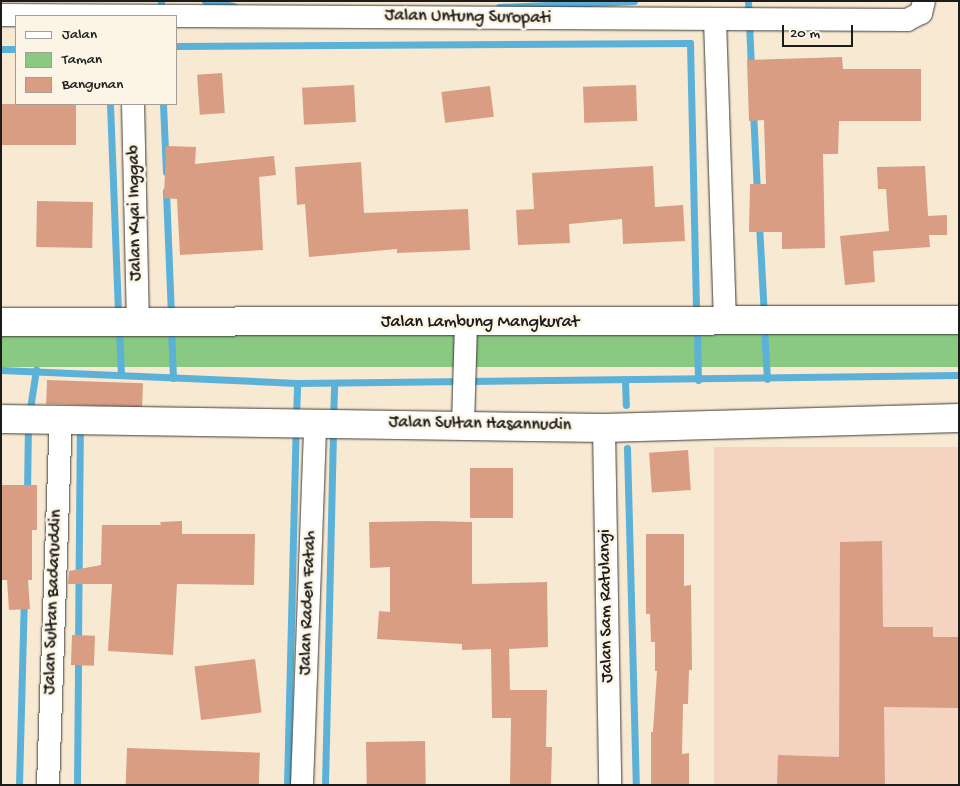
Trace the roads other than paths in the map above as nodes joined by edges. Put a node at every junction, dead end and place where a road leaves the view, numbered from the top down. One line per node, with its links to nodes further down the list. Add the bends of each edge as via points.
1 (924, 1): 5 (street, Jalan Untung Suropati, via 921,13 907,20)
2 (295, 8): 3 (street); 5 (street, Jalan Untung Suropati, via 431,18)
3 (132, 11): 4 (street)
4 (1, 15)
5 (715, 20): 10 (street)
6 (133, 105): 9 (street, Jalan Kyai Inggab)
7 (959, 320): 10 (street, Jalan Lambung Mangkurat)
8 (1, 322): 9 (street, Jalan Lambung Mangkurat)
9 (138, 322): 11 (street, Jalan Lambung Mangkurat)
10 (725, 322): 11 (street, Jalan Lambung Mangkurat)
11 (466, 336): 16 (street)
12 (1, 418): 13 (street, Jalan Sultan Hasannudin)
13 (61, 418): 15 (street, Jalan Sultan Hasannudin); 18 (street, Jalan Sultan Badaruddin)
14 (959, 418): 17 (street, Jalan Sultan Hasannudin)
15 (315, 422): 16 (street, Jalan Sultan Hasannudin); 19 (street, Jalan Raden Fatah)
16 (463, 425): 17 (street, Jalan Sultan Hasannudin)
17 (604, 428): 20 (street, Jalan Sam Ratulangi)
18 (48, 785)
19 (302, 785)
20 (610, 785)

